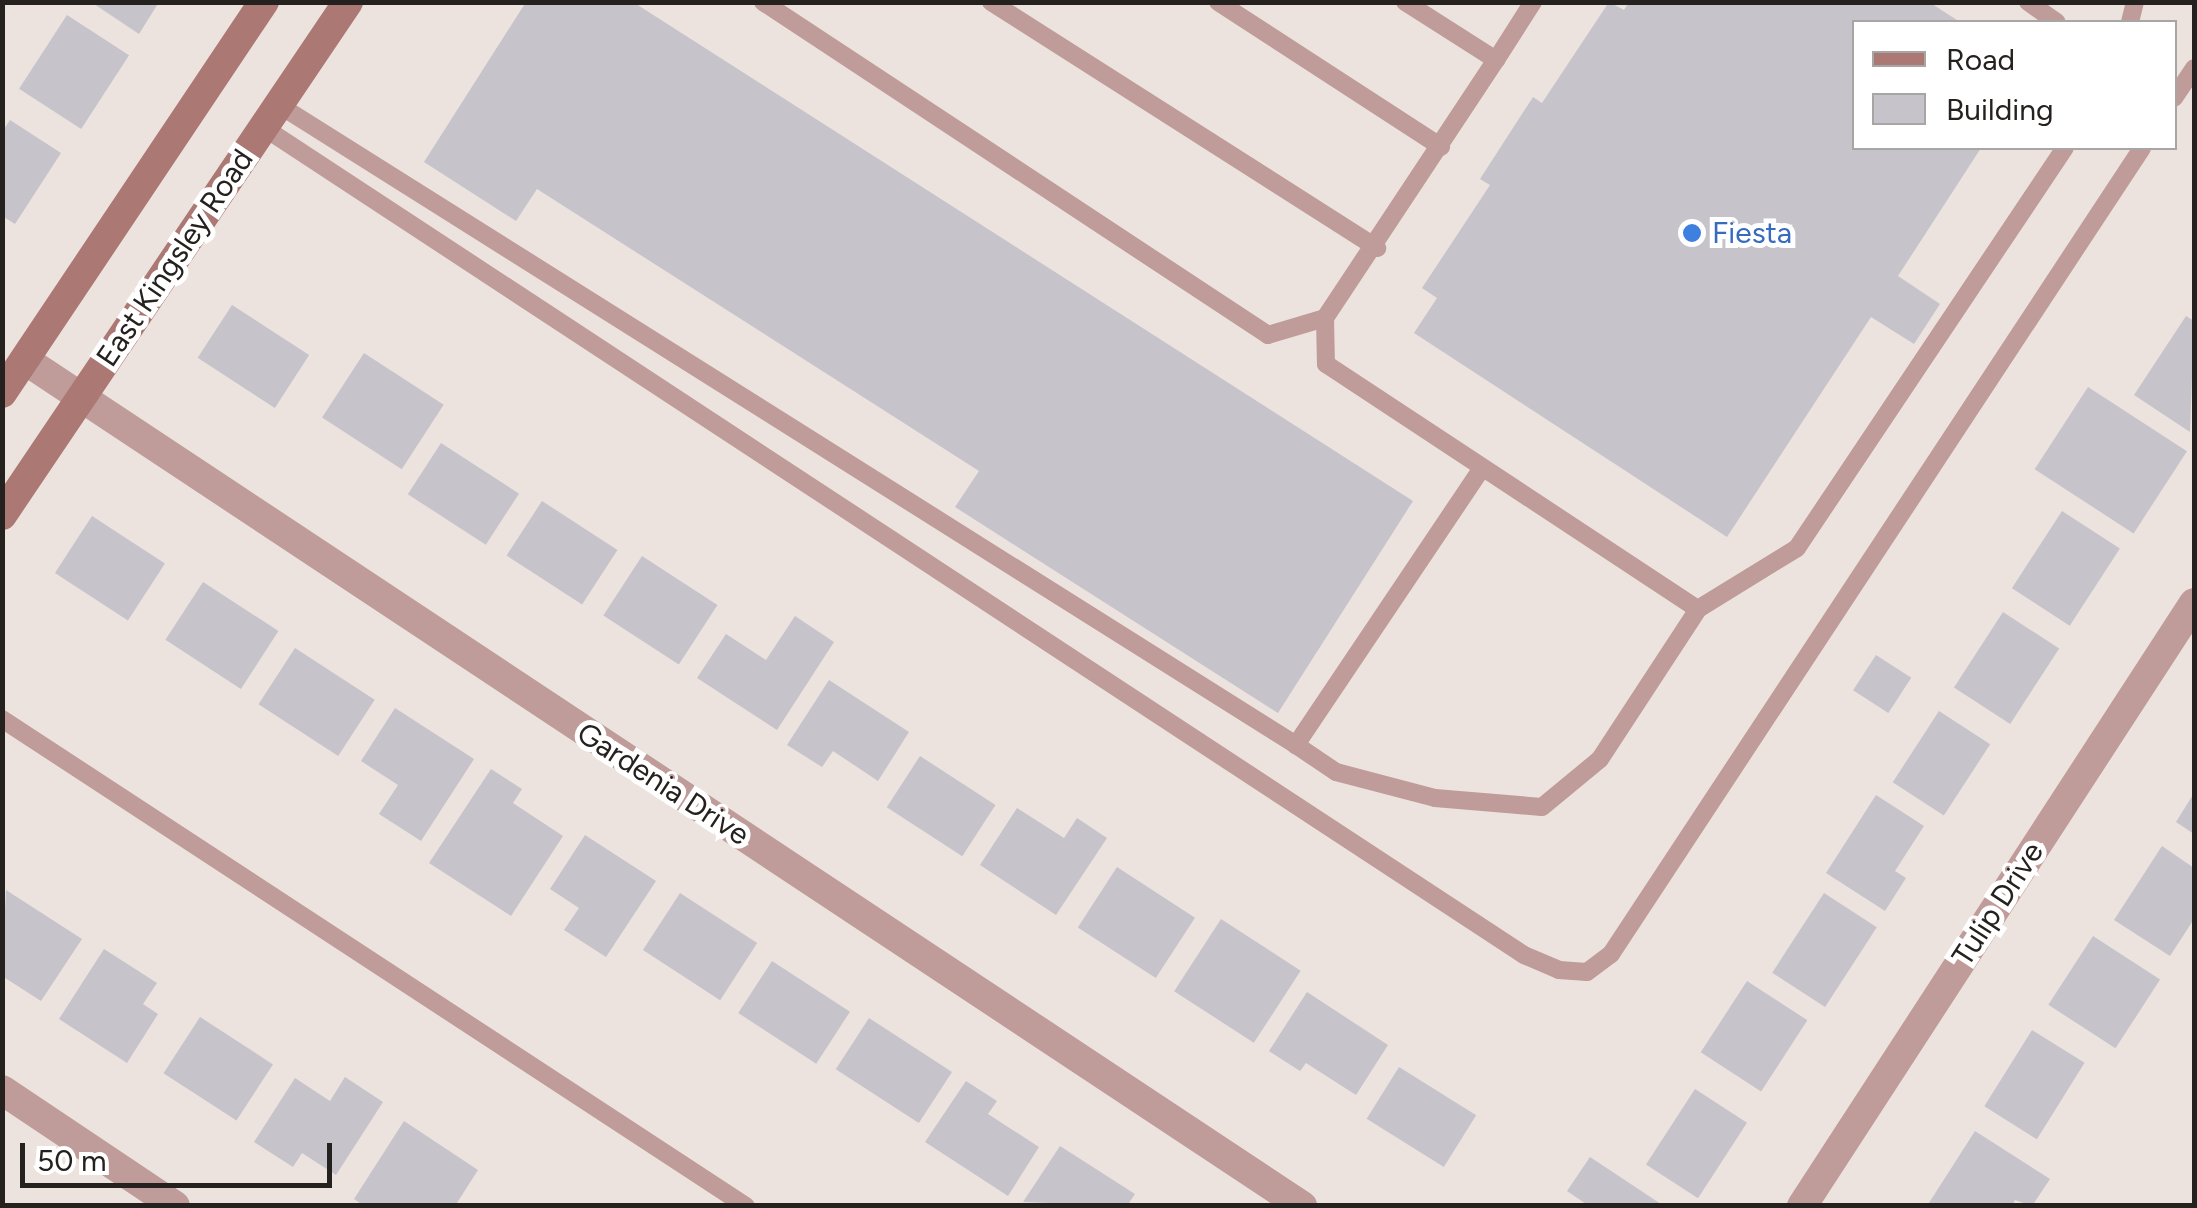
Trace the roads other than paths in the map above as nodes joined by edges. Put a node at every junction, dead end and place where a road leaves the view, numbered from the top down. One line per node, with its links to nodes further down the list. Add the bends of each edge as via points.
1 (264, 2): 19 (main road)
2 (348, 2): 13 (main road, East Kingsley Road)
3 (763, 2): 18 (lane, via 1268,335)
4 (991, 2): 17 (lane)
5 (1218, 2): 14 (lane)
6 (1406, 2): 10 (lane)
7 (1533, 2): 10 (lane)
8 (2028, 2): 9 (lane)
9 (2054, 20)
10 (1496, 60): 14 (lane)
11 (2194, 68): 12 (lane)
12 (2177, 94)
13 (271, 116): 16 (lane, via 1524,955 1586,972 1611,954); 21 (main road, East Kingsley Road); 27 (lane)
14 (1441, 147): 17 (lane)
15 (2064, 150): 25 (lane, via 1797,548)
16 (2141, 150)
17 (1376, 248): 18 (lane)
18 (1326, 318): 22 (lane, via 1326,364)
19 (25, 360): 20 (main road); 21 (street, Gardenia Drive)
20 (2, 392)
21 (79, 400): 23 (main road, East Kingsley Road); 31 (street, Gardenia Drive)
22 (1482, 468): 25 (lane); 27 (lane)
23 (2, 515)
24 (2194, 603): 32 (street, Tulip Drive)
25 (1698, 609): 27 (lane, via 1600,759 1542,806 1436,798 1336,772)
26 (2, 719): 30 (lane)
27 (1296, 745)
28 (2, 1090): 29 (street)
29 (175, 1206)
30 (746, 1206)
31 (1302, 1206)
32 (1802, 1206)

